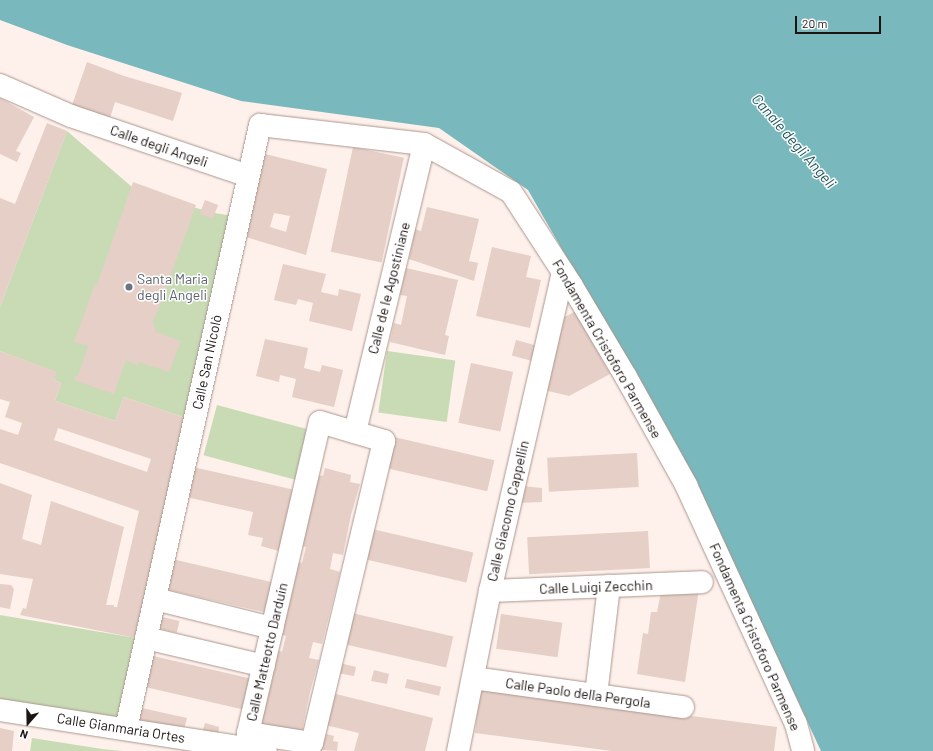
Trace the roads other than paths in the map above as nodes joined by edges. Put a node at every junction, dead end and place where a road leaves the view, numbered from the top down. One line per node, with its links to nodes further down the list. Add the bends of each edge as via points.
1 (0, 85): 4 (street, Calle degli Angeli, via 71,116)
2 (260, 125): 3 (street, Fondamenta Cristoforo Parmense); 4 (street, Calle San Nicolò)
3 (424, 144): 5 (street, Fondamenta Cristoforo Parmense, via 511,192); 6 (street, Calle de le Agostiniane)
4 (248, 176): 10 (street, Calle San Nicolò)
5 (563, 272): 9 (street, Calle Giacomo Cappellin); 21 (street, Fondamenta Cristoforo Parmense, via 626,377 686,485 796,724)
6 (355, 432): 11 (street, Calle Matteotto Darduin, via 320,422); 13 (street, Calle Matteotto Darduin, via 384,441 312,744 248,733)
7 (702, 582): 8 (street, Calle Luigi Zecchin)
8 (610, 586): 9 (street, Calle Luigi Zecchin); 15 (street)
9 (490, 591): 14 (street, Calle Giacomo Cappellin)
10 (155, 599): 11 (street); 12 (street, Calle San Nicolò)
11 (272, 628): 13 (street, Calle Matteotto Darduin)
12 (146, 638): 13 (street); 18 (street, Calle San Nicolò)
13 (264, 666)
14 (473, 678): 15 (street, Calle Paolo della Pergola); 20 (street, Calle Giacomo Cappellin)
15 (596, 695): 16 (street, Calle Paolo della Pergola)
16 (683, 707)
17 (0, 710): 18 (street, Calle Gianmaria Ortes)
18 (126, 729): 19 (street, Calle Gianmaria Ortes)
19 (266, 751)
20 (458, 751)
21 (803, 751)

